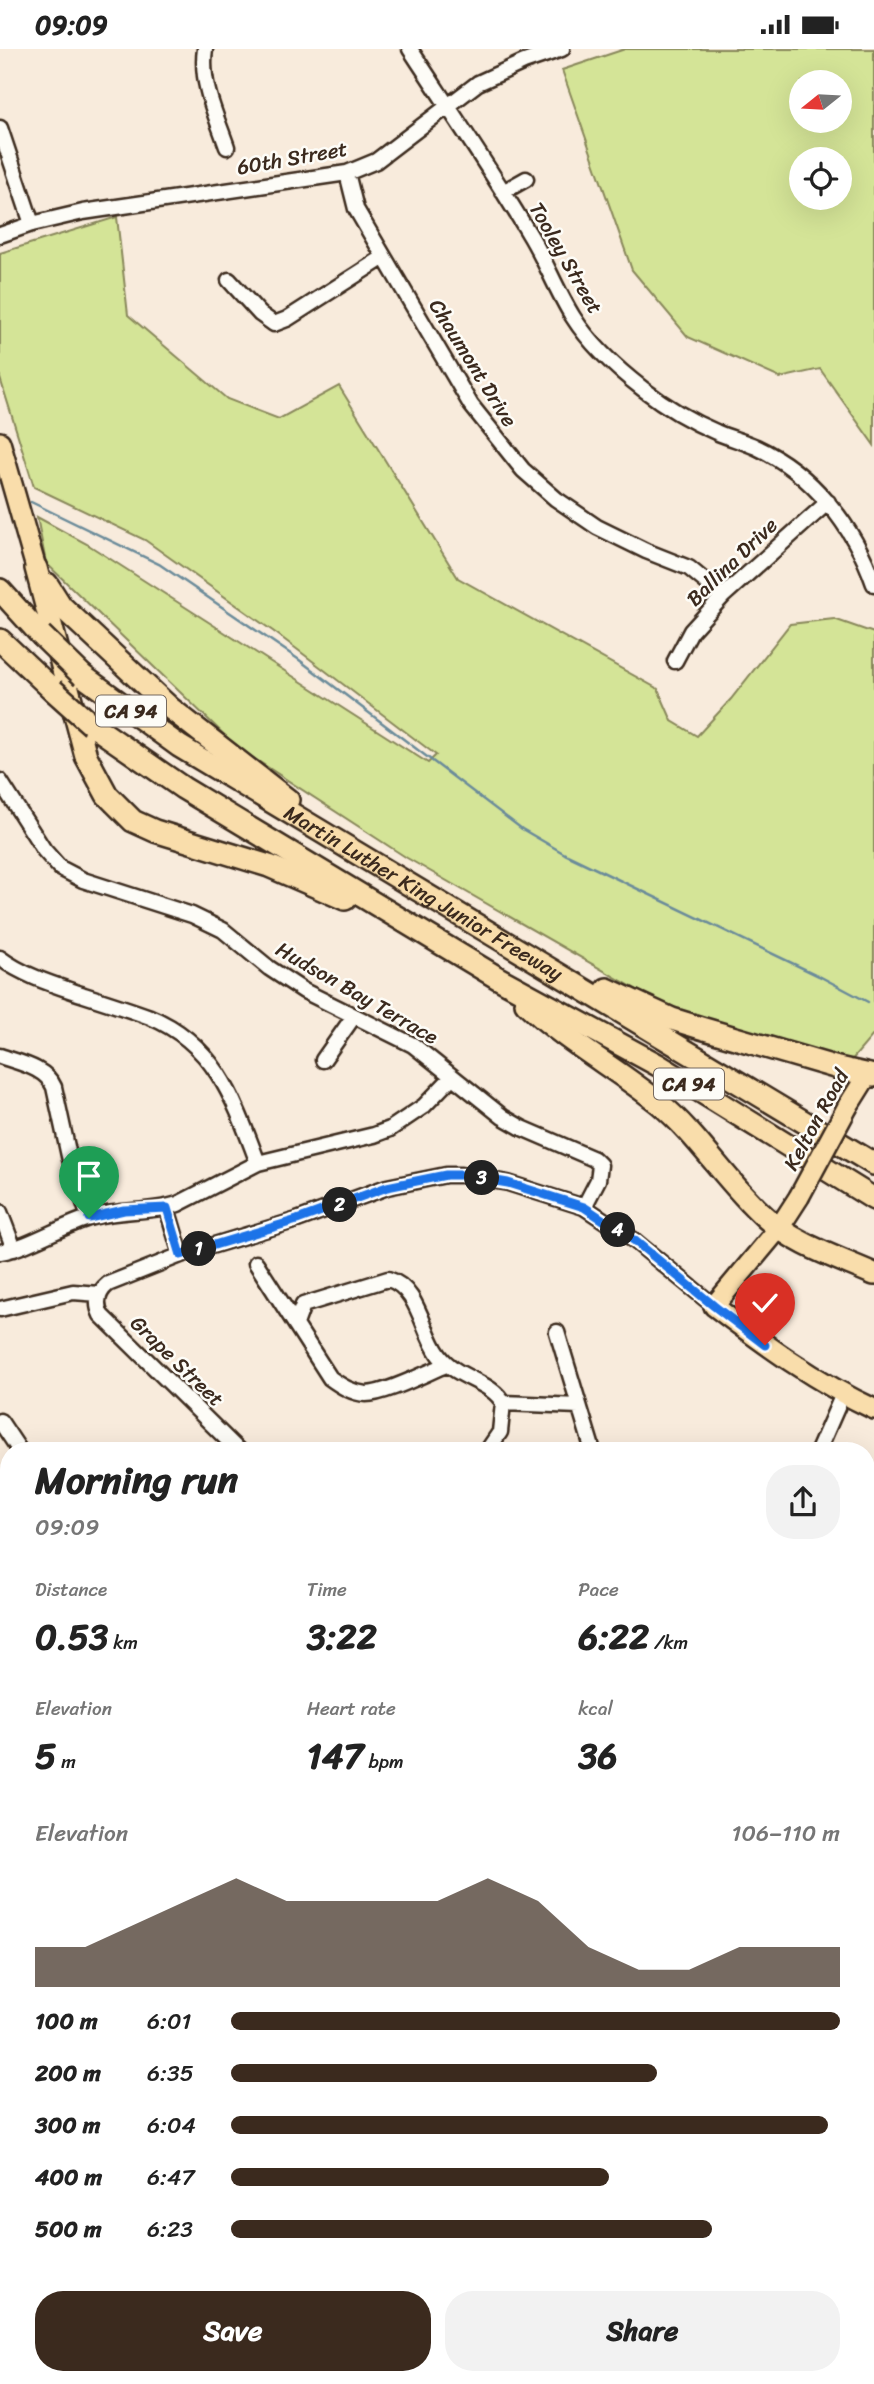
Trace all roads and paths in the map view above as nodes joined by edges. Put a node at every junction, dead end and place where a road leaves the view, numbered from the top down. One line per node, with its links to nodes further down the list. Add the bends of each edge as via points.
1 (205, 49): 6 (street, via 206,83)
2 (410, 49): 4 (street, Tooley Street)
3 (562, 49): 4 (street, 60th Street, via 478,83)
4 (447, 106): 7 (street, 60th Street, via 376,161); 9 (street, Tooley Street)
5 (0, 128): 10 (street)
6 (227, 147)
7 (347, 173): 10 (street, 60th Street, via 83,212); 12 (street, Chaumont Drive, via 356,209)
8 (526, 179): 9 (street)
9 (503, 192): 15 (street, Tooley Street, via 573,317 613,363 678,413 792,468)
10 (33, 224): 11 (street, 60th Street)
11 (0, 235)
12 (384, 257): 13 (street, via 274,324); 19 (street, Chaumont Drive, via 471,405 523,470 597,527 689,568)
13 (229, 280)
14 (0, 442): 16 (main road)
15 (828, 502): 17 (street, Tooley Street, via 861,551); 19 (street, Ballina Drive)
16 (36, 568): 23 (highway, via 61,606 170,708); 24 (highway, via 86,756 107,795 133,821)
17 (874, 584)
18 (0, 590): 23 (highway, Martin Luther King Junior Freeway / CA 94, bridge, via 83,676 179,746)
19 (723, 596): 21 (street, Ballina Drive, via 691,631)
20 (0, 639): 24 (highway, Martin Luther King Junior Freeway / CA 94, bridge, via 92,725 183,788)
21 (675, 661)
22 (0, 781): 28 (street, Hudson Bay Terrace, via 60,868 223,930 304,991)
23 (353, 850): 25 (highway, Martin Luther King Junior Freeway / CA 94)
24 (387, 911): 27 (highway, Martin Luther King Junior Freeway / CA 94)
25 (518, 949): 31 (highway, via 672,1019 838,1068); 34 (highway, Martin Luther King Junior Freeway / CA 94)
26 (0, 958): 33 (street, via 46,982 152,1018 191,1041 223,1079)
27 (498, 978): 35 (highway, Martin Luther King Junior Freeway / CA 94, via 658,1065); 40 (highway, via 562,1033 659,1103 740,1193)
28 (354, 1016): 30 (street); 32 (street, Hudson Bay Terrace, via 413,1045)
29 (0, 1056): 39 (street, via 40,1070 51,1079)
30 (323, 1060)
31 (872, 1071): 40 (main road, Kelton Road, bridge)
32 (451, 1078): 33 (street, via 424,1106 390,1129); 36 (street, Hudson Bay Terrace, via 522,1128 594,1159 601,1172)
33 (258, 1163): 37 (street)
34 (874, 1164)
35 (874, 1199)
36 (584, 1207): 42 (street, via 508,1183 446,1175 387,1187); 46 (street, via 635,1241)
37 (167, 1208): 39 (street); 42 (street)
38 (0, 1212): 41 (street)
39 (89, 1218): 41 (street)
40 (779, 1228): 44 (highway); 46 (main road, Kelton Road)
41 (7, 1251)
42 (181, 1255): 45 (street, via 108,1284)
43 (256, 1263): 48 (street)
44 (874, 1274)
45 (99, 1294): 47 (street, via 73,1293); 57 (street, Grape Street, via 97,1307 103,1319)
46 (714, 1306): 51 (main road)
47 (0, 1309)
48 (296, 1324): 50 (street, via 330,1378 344,1388 376,1393); 50 (street, via 303,1305 393,1280 407,1289)
49 (557, 1332): 53 (street)
50 (446, 1365): 52 (street, via 499,1394)
51 (843, 1394): 54 (main road); 60 (street)
52 (503, 1403): 53 (street); 58 (street, via 500,1432)
53 (579, 1406): 59 (street)
54 (874, 1409)
55 (0, 1421): 56 (street)
56 (14, 1442)
57 (230, 1442)
58 (493, 1442)
59 (590, 1442)
60 (822, 1442)

